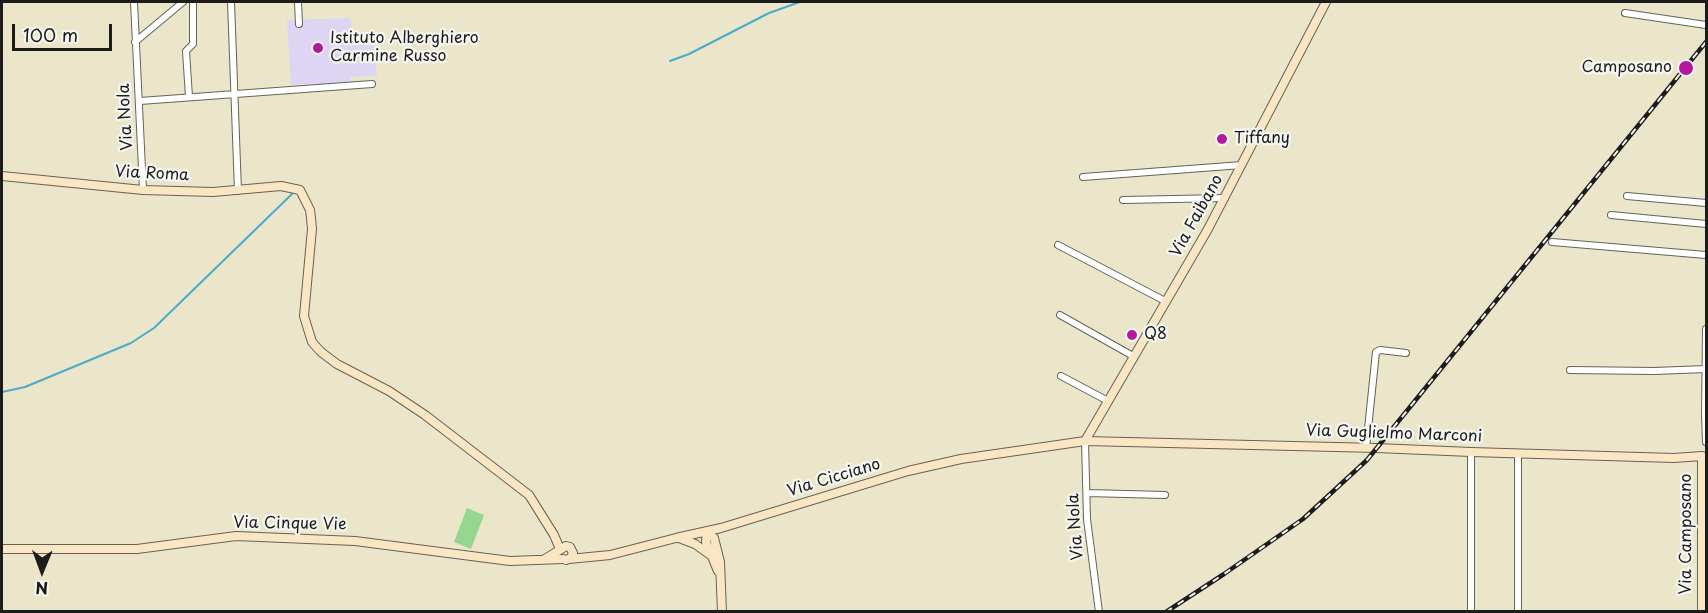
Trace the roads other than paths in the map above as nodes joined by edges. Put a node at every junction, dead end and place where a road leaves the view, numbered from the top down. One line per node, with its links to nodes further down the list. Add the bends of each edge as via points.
1 (134, 2): 10 (street, Via Nola)
2 (183, 2): 10 (street)
3 (193, 2): 13 (street, via 194,44 186,51)
4 (231, 2): 12 (street)
5 (298, 2): 8 (street)
6 (1326, 2): 15 (street, Via Faibano)
7 (1625, 13): 9 (street)
8 (299, 24)
9 (1707, 26)
10 (135, 42): 14 (street, Via Nola)
11 (372, 84): 12 (street)
12 (234, 93): 13 (street); 19 (street)
13 (189, 97): 14 (street)
14 (140, 101): 18 (street, Via Nola)
15 (1242, 165): 17 (street); 21 (street, Via Faibano)
16 (2, 176): 18 (street, Via Roma)
17 (1083, 177)
18 (143, 190): 19 (street, Via Roma)
19 (238, 191): 51 (street, Via Roma, via 281,186 300,190 310,210 312,229 304,316 312,342 337,364 390,391 425,415 528,495)
20 (1627, 196): 23 (street)
21 (1225, 198): 22 (street); 29 (street, Via Faibano)
22 (1123, 200)
23 (1707, 203)
24 (1611, 215): 25 (street)
25 (1707, 224)
26 (1552, 242): 28 (street)
27 (1058, 245): 29 (street)
28 (1707, 255)
29 (1165, 301): 33 (street, Via Faibano)
30 (1060, 315): 33 (street)
31 (1707, 329): 34 (street)
32 (1406, 353): 41 (street, via 1376,352)
33 (1133, 357): 38 (street, Via Faibano)
34 (1706, 369): 35 (street); 37 (street)
35 (1570, 370)
36 (1061, 376): 38 (street)
37 (1706, 390): 40 (street)
38 (1108, 401): 39 (street, Via Faibano)
39 (1085, 441): 41 (street, Via Guglielmo Marconi); 45 (street, Via Nola); 47 (street, Via Cicciano, via 908,471)
40 (1707, 442)
41 (1366, 448): 42 (street, Via Guglielmo Marconi)
42 (1472, 452): 43 (street, Via Guglielmo Marconi); 55 (street)
43 (1518, 453): 44 (street, Via Guglielmo Marconi, via 1674,458); 56 (street)
44 (1704, 453): 57 (street, Via Camposano)
45 (1087, 493): 46 (street); 54 (street, Via Nola)
46 (1165, 495)
47 (721, 528): 48 (street, Via Cicciano); 52 (street)
48 (707, 532): 49 (street, Via Cicciano); 52 (street, via 706,542)
49 (676, 538): 51 (street, Via Cicciano, via 618,554 595,557); 52 (street)
50 (2, 549): 51 (street, Via Cinque Vie, via 137,549 236,536 355,541 510,561 542,560)
51 (565, 553)
52 (714, 553): 53 (street, via 722,579)
53 (722, 612)
54 (1099, 612)
55 (1471, 612)
56 (1518, 612)
57 (1702, 612)

